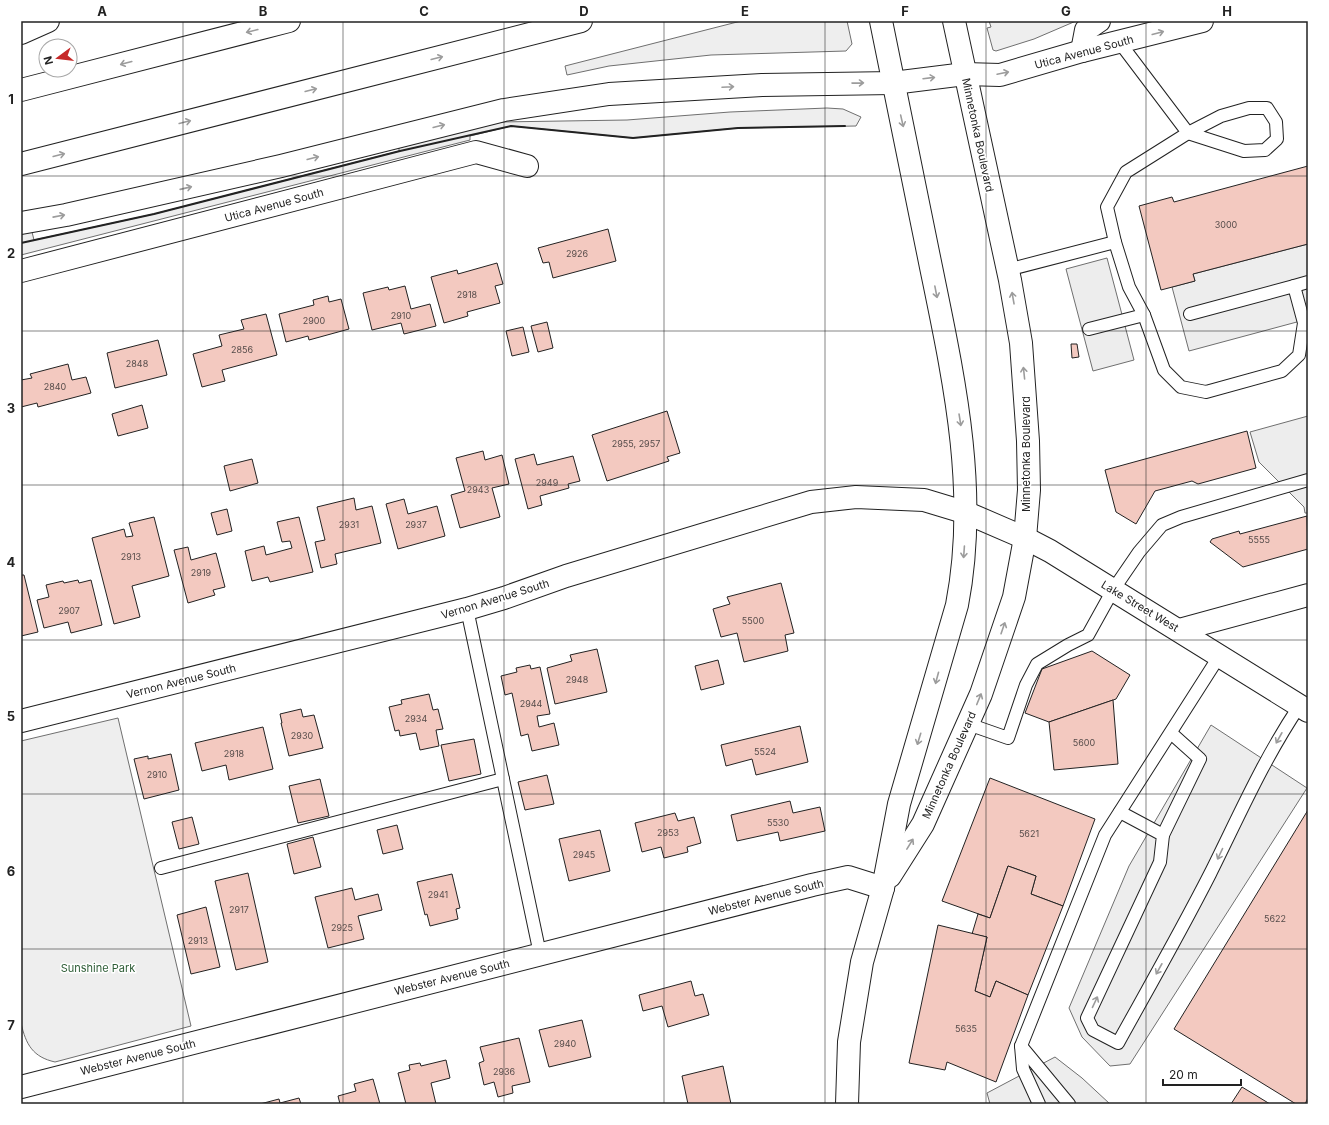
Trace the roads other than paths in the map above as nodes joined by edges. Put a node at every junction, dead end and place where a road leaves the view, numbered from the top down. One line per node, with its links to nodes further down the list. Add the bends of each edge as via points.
1 (48, 21): 8 (main road)
2 (289, 21): 13 (main road, one-way to 13)
3 (581, 21): 15 (main road, one-way to 3)
4 (882, 21): 12 (main road, Minnetonka Boulevard)
5 (1099, 21): 10 (main road, via 1086,30)
6 (1202, 21): 9 (main road, Utica Avenue South, one-way to 6)
7 (956, 28): 11 (main road, Minnetonka Boulevard)
8 (21, 33)
9 (1120, 43): 10 (main road, Utica Avenue South); 14 (lane)
10 (1082, 51): 11 (main road, Utica Avenue South, one-way to 10, via 1000,75)
11 (965, 74): 12 (main road, Utica Avenue South, one-way to 11); 19 (main road, Minnetonka Boulevard)
12 (893, 83): 17 (main road, Utica Avenue South, one-way to 12, via 281,166 504,110 609,94 762,85); 27 (main road, Minnetonka Boulevard, one-way to 27, via 950,357 961,427)
13 (21, 90)
14 (1188, 134): 14 (lane, via 1244,151 1265,150 1277,139 1276,122 1267,108 1249,108 1221,116); 18 (lane, via 1126,172 1107,207)
15 (21, 164)
16 (527, 166): 20 (main road, Utica Avenue South, via 476,152)
17 (21, 223)
18 (1114, 242): 19 (lane); 23 (lane, via 1129,287)
19 (1007, 270): 28 (main road, Minnetonka Boulevard, one-way to 19, via 1029,490 1025,387 1021,343)
20 (21, 271)
21 (1308, 282): 22 (lane)
22 (1294, 286): 23 (lane, via 1304,323 1299,355 1282,371 1206,392 1181,387 1164,370); 24 (lane)
23 (1144, 314): 25 (lane)
24 (1190, 314)
25 (1089, 329)
26 (1308, 480): 29 (lane, via 1181,516 1162,525 1139,552)
27 (967, 513): 28 (main road, Lake Street West); 31 (main road, Vernon Avenue South, via 924,500 856,497 811,502 566,576); 42 (main road, Minnetonka Boulevard, one-way to 42, via 963,575 957,605 899,804)
28 (1025, 538): 29 (main road, Lake Street West); 36 (main road, Minnetonka Boulevard, one-way to 28, via 981,694 1014,596)
29 (1113, 590): 32 (main road, Lake Street West); 36 (lane, via 1088,635 1037,664 1026,685 1008,738)
30 (1308, 595): 32 (main road)
31 (467, 609): 35 (main road, Vernon Avenue South); 38 (lane)
32 (1179, 630): 33 (main road, Lake Street West)
33 (1220, 655): 34 (main road, Lake Street West); 37 (lane)
34 (1304, 708): 40 (lane, one-way to 40, via 1282,731 1251,788 1210,875 1118,1043 1092,1030 1088,1018 1160,862)
35 (21, 721)
36 (968, 724): 42 (main road, Minnetonka Boulevard, one-way to 36, via 923,824)
37 (1171, 733): 39 (lane); 40 (lane, via 1200,759)
38 (503, 779): 41 (lane); 43 (lane)
39 (1120, 812): 40 (lane); 44 (lane, via 1105,835)
40 (1163, 835)
41 (161, 868)
42 (883, 888): 43 (main road, Webster Avenue South, via 848,877); 47 (main road, Minnetonka Boulevard, via 862,962 855,999 849,1042)
43 (540, 954): 45 (main road, Webster Avenue South)
44 (1021, 1046): 48 (lane, via 1023,1069); 49 (lane)
45 (21, 1086): 46 (main road)
46 (25, 1104)
47 (847, 1104)
48 (1039, 1104)
49 (1069, 1104)

